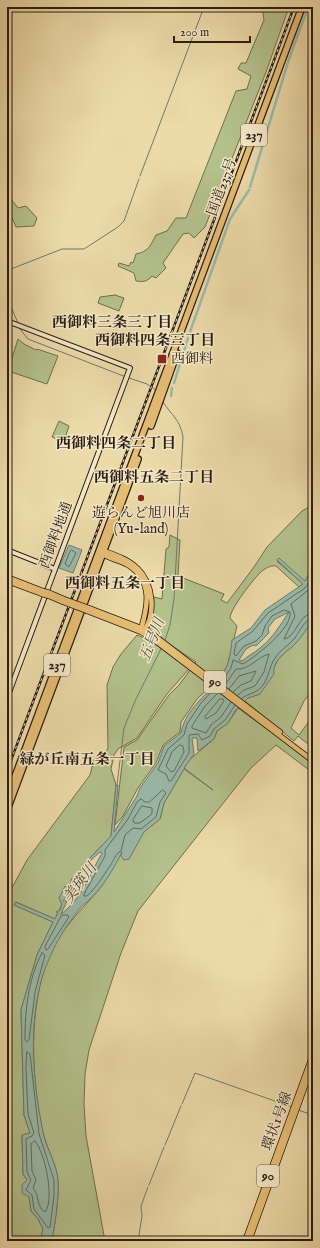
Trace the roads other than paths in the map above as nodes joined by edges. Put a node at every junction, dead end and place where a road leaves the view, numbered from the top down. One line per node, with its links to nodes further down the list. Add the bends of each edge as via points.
1 (302, 7): 4 (highway, 国道237号 / 237)
2 (7, 321): 5 (street, 西御料地通, via 130,368)
3 (7, 550): 5 (street)
4 (102, 552): 9 (main road, via 130,562 144,577 152,596 151,610); 14 (highway, 国道237号 / 237); 15 (highway, 国道237号 / 237)
5 (55, 569): 10 (street, 西御料地通)
6 (7, 577): 8 (main road, 90)
7 (7, 581): 8 (main road, 90)
8 (42, 592): 9 (main road, 90, bridge)
9 (142, 630): 11 (main road, 90)
10 (7, 698)
11 (274, 729): 12 (main road, 90); 13 (main road, 90)
12 (313, 757)
13 (313, 761)
14 (7, 798)
15 (7, 810)
16 (313, 1054): 18 (main road, 環状1号線 / 90)
17 (313, 1064): 18 (main road, 環状1号線 / 90)
18 (296, 1105): 19 (main road, 環状1号線 / 90)
19 (293, 1112): 20 (main road, 環状1号線 / 90); 21 (main road, 環状1号線 / 90)
20 (245, 1241)
21 (249, 1241)

